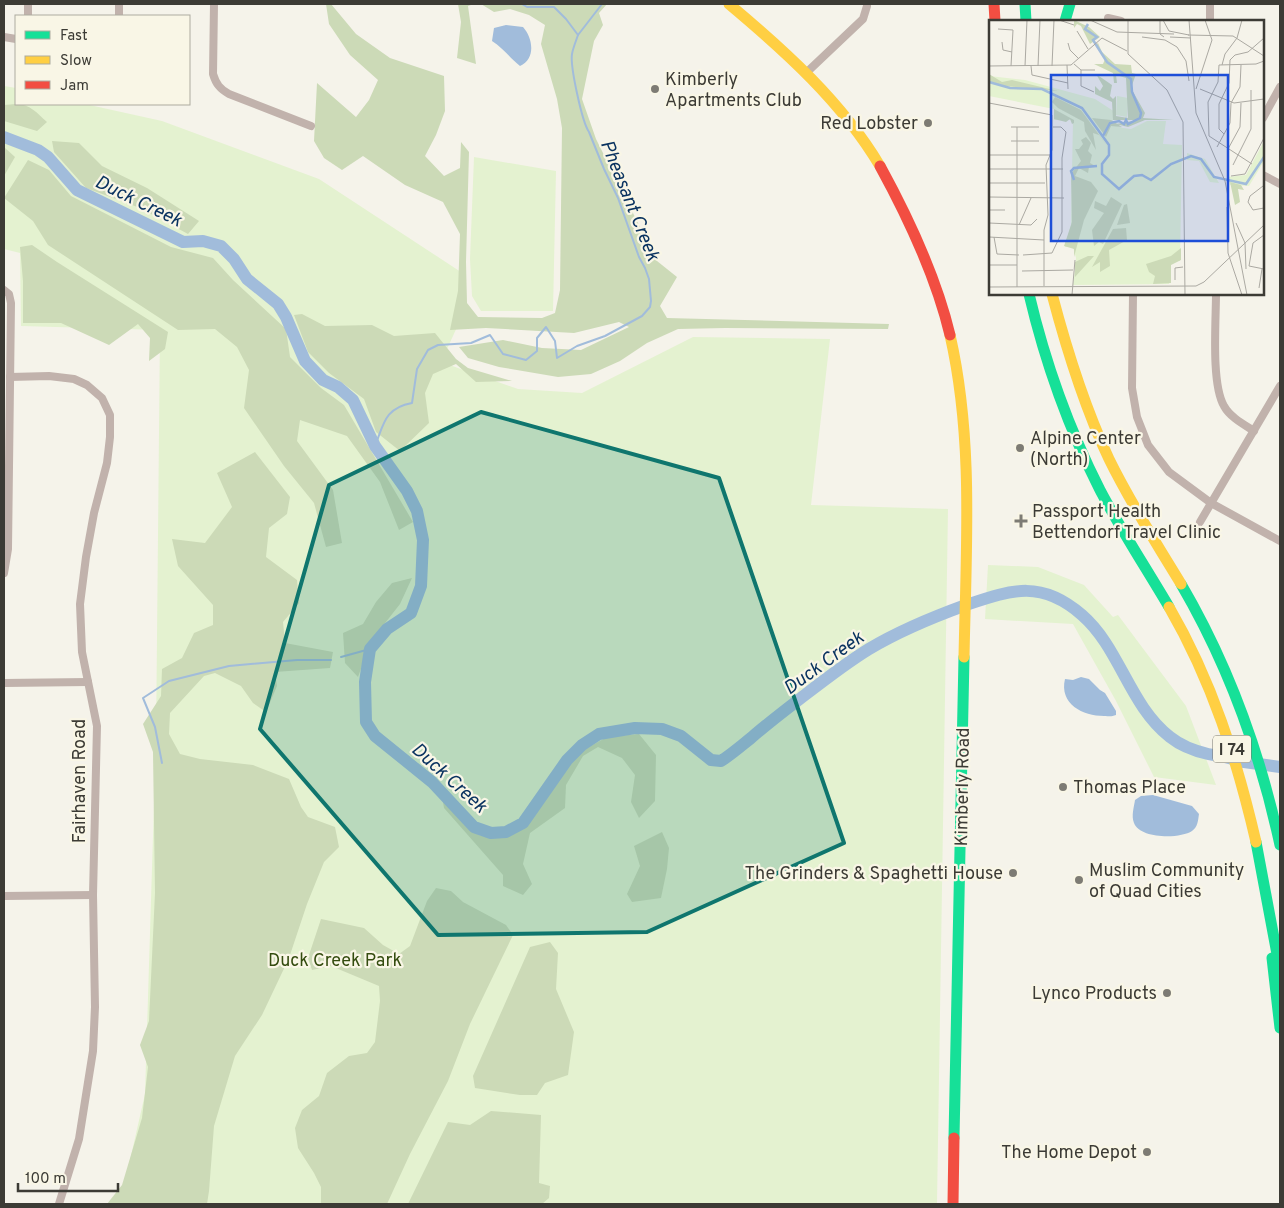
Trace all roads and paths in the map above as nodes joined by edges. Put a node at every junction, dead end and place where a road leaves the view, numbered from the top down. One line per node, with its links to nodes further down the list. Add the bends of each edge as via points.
1 (214, 4): 19 (street, via 213,74 220,89)
2 (729, 4): 16 (main road, Kimberly Road)
3 (994, 4): 10 (main road)
4 (1003, 4): 11 (main road)
5 (1025, 4): 12 (main road)
6 (1070, 4): 13 (main road)
7 (1210, 4): 15 (street)
8 (867, 6): 16 (street, via 863,19)
9 (1108, 18): 14 (street)
10 (995, 20)
11 (1004, 20)
12 (1026, 20)
13 (1065, 20)
14 (1117, 20)
15 (1210, 20)
16 (806, 73): 43 (main road, Kimberly Road, via 865,142 917,238 951,340 957,370 965,444 966,578)
17 (1280, 87): 18 (street)
18 (1264, 116)
19 (311, 126)
20 (1264, 176): 21 (street)
21 (1280, 184)
22 (4, 290): 27 (street, via 9,294 11,304)
23 (1029, 295): 39 (main road, I 74, via 1049,365 1078,444 1113,514 1192,651 1232,748 1257,842)
24 (1052, 295): 36 (main road, I 74, via 1076,378 1101,440 1121,482 1204,626 1242,708 1271,800)
25 (1134, 295): 30 (street, via 1132,388 1148,445 1169,472)
26 (1216, 295): 29 (street, via 1218,393 1224,408)
27 (10, 377): 33 (street, via 8,549); 34 (street, Fairhaven Road, via 74,379 102,398 110,415 107,463 94,513 80,604 82,652)
28 (1280, 386): 29 (street)
29 (1254, 431): 30 (street)
30 (1211, 503): 31 (street); 32 (street)
31 (1200, 522)
32 (1280, 541)
33 (4, 574)
34 (88, 682): 35 (street); 38 (street, Fairhaven Road, via 97,726)
35 (4, 683)
36 (1280, 845)
37 (4, 896): 38 (street)
38 (92, 896): 42 (street, Fairhaven Road, via 93,1051 79,1139)
39 (1273, 930): 40 (main road, I 74); 41 (main road, via 1272,965)
40 (1280, 970)
41 (1280, 1028)
42 (59, 1204)
43 (953, 1204)

